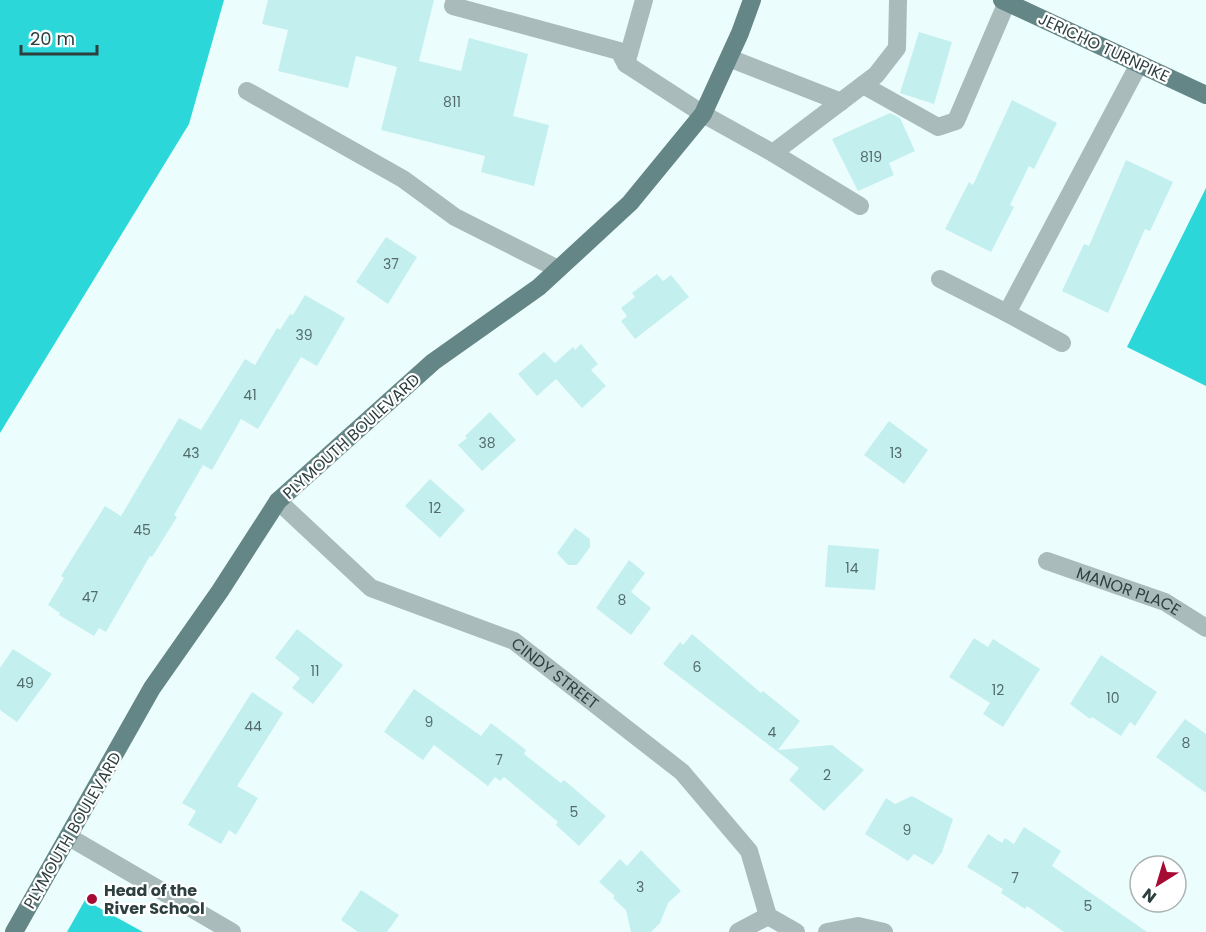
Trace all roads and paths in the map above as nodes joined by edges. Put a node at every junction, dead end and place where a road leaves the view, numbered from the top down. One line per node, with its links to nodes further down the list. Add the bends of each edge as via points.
1 (455, 0): 8 (street, via 453,6 619,51)
2 (644, 0): 8 (street)
3 (752, 0): 6 (main road, PLYMOUTH BOULEVARD)
4 (898, 0): 9 (street, via 897,48 876,75)
5 (1004, 1): 7 (main road, JERICHO TURNPIKE); 9 (street, via 956,121 938,128)
6 (729, 58): 12 (street); 13 (main road, PLYMOUTH BOULEVARD)
7 (1139, 63): 11 (main road, JERICHO TURNPIKE); 18 (street)
8 (626, 64): 13 (street)
9 (862, 85): 12 (street)
10 (247, 91): 16 (street, via 403,179 455,217)
11 (1206, 95)
12 (841, 102): 14 (street)
13 (702, 114): 14 (street); 16 (main road, PLYMOUTH BOULEVARD, via 630,203)
14 (773, 153): 15 (street)
15 (860, 206)
16 (558, 269): 20 (main road, PLYMOUTH BOULEVARD, via 539,287 433,362)
17 (940, 279): 18 (street)
18 (1007, 313): 19 (street)
19 (1062, 343)
20 (278, 501): 23 (main road, PLYMOUTH BOULEVARD, via 152,688); 24 (street, CINDY STREET, via 371,588 514,641 682,772 749,851)
21 (1047, 561): 22 (street, MANOR PLACE, via 1164,602)
22 (1206, 628)
23 (69, 837): 25 (main road, PLYMOUTH BOULEVARD); 26 (street)
24 (768, 916): 27 (street); 28 (street)
25 (14, 932)
26 (232, 932)
27 (738, 932)
28 (795, 932)
29 (827, 932): 30 (street, via 858,926)
30 (884, 932)

